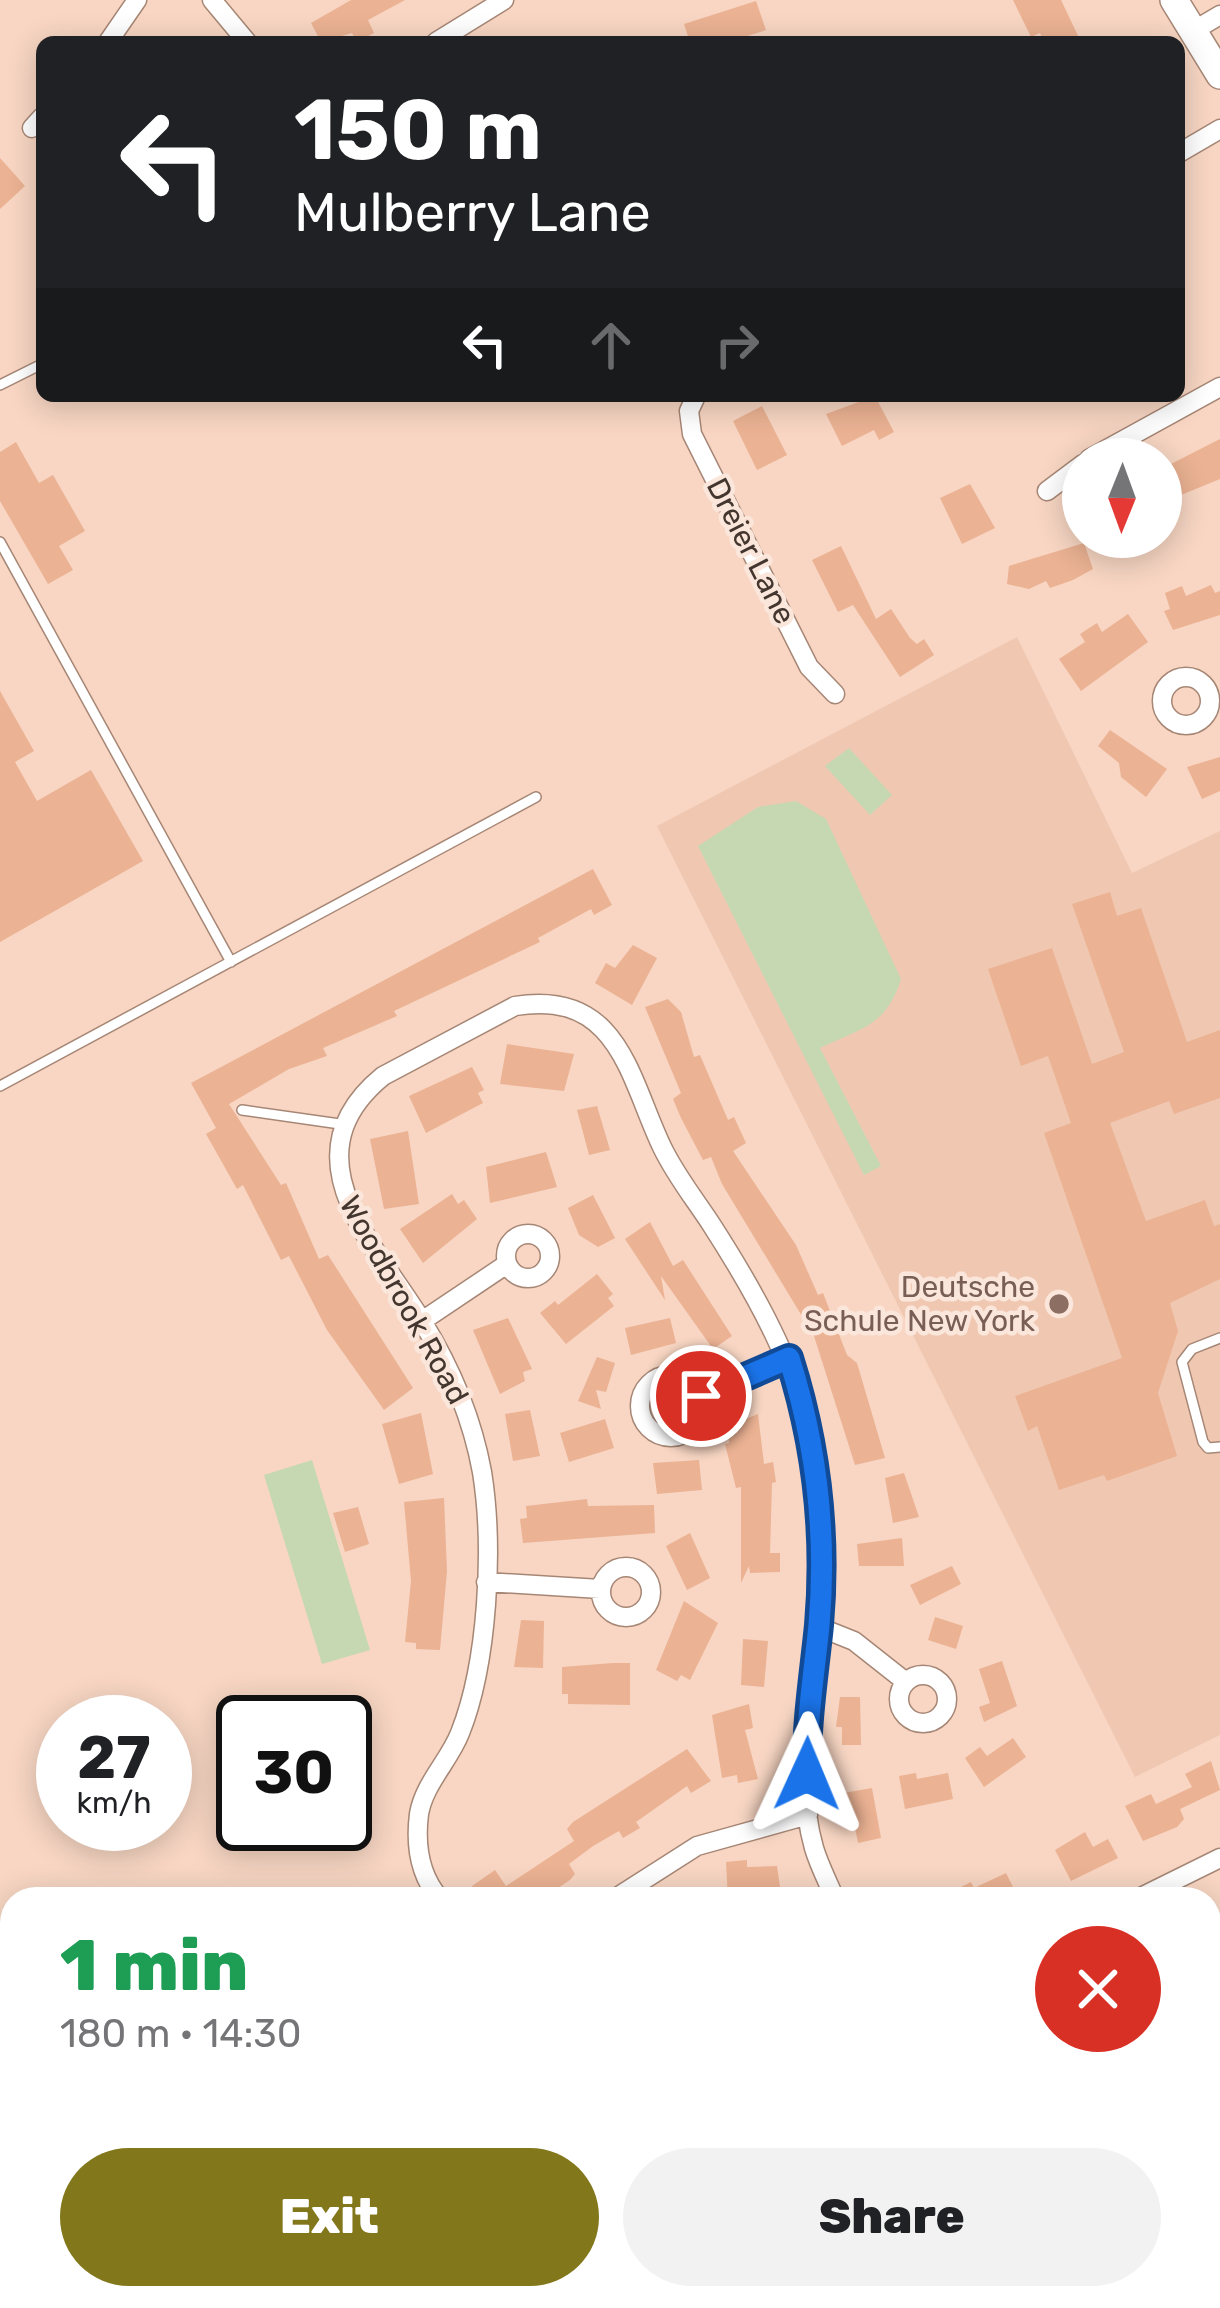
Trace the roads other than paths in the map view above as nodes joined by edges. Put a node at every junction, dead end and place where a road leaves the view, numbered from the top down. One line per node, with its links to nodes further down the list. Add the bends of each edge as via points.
1 (137, 0): 7 (street)
2 (212, 0): 8 (street)
3 (504, 0): 9 (street)
4 (1174, 0): 6 (main road)
5 (1220, 15): 6 (street)
6 (1193, 31): 10 (main road)
7 (112, 36)
8 (242, 36)
9 (446, 36)
10 (1220, 75)
11 (1220, 129): 12 (street)
12 (1185, 149)
13 (36, 367): 14 (lane)
14 (0, 385)
15 (1220, 387): 17 (street)
16 (694, 402): 21 (street, Dreier Lane, via 692,434 809,667)
17 (1128, 438)
18 (1062, 479): 19 (street)
19 (1047, 491)
20 (0, 542): 23 (lane)
21 (835, 694)
22 (536, 796): 23 (lane)
23 (231, 962): 24 (lane)
24 (0, 1087)
25 (242, 1110): 26 (lane)
26 (347, 1125): 28 (street, Woodbrook Road, via 339,1182 349,1211); 30 (street, Woodbrook Road, via 383,1076 515,1006 560,1006 586,1016 612,1037 641,1085 676,1176)
27 (507, 1264): 28 (street)
28 (422, 1321): 33 (street, Woodbrook Road, via 464,1400 486,1508)
29 (1220, 1338): 32 (lane, via 1192,1349 1182,1363 1204,1442)
30 (789, 1358): 31 (street); 35 (street, Woodbrook Road, via 817,1470)
31 (701, 1396)
32 (1220, 1447)
33 (486, 1582): 34 (street); 39 (street, Woodbrook Road, via 460,1734 419,1812 421,1869)
34 (600, 1589)
35 (819, 1627): 36 (street, via 854,1641); 37 (street, Woodbrook Road, via 806,1732)
36 (906, 1682)
37 (808, 1815): 40 (street, via 697,1846); 41 (street, Woodbrook Road)
38 (1220, 1858): 42 (street)
39 (432, 1887)
40 (633, 1887)
41 (830, 1887)
42 (1161, 1887)

